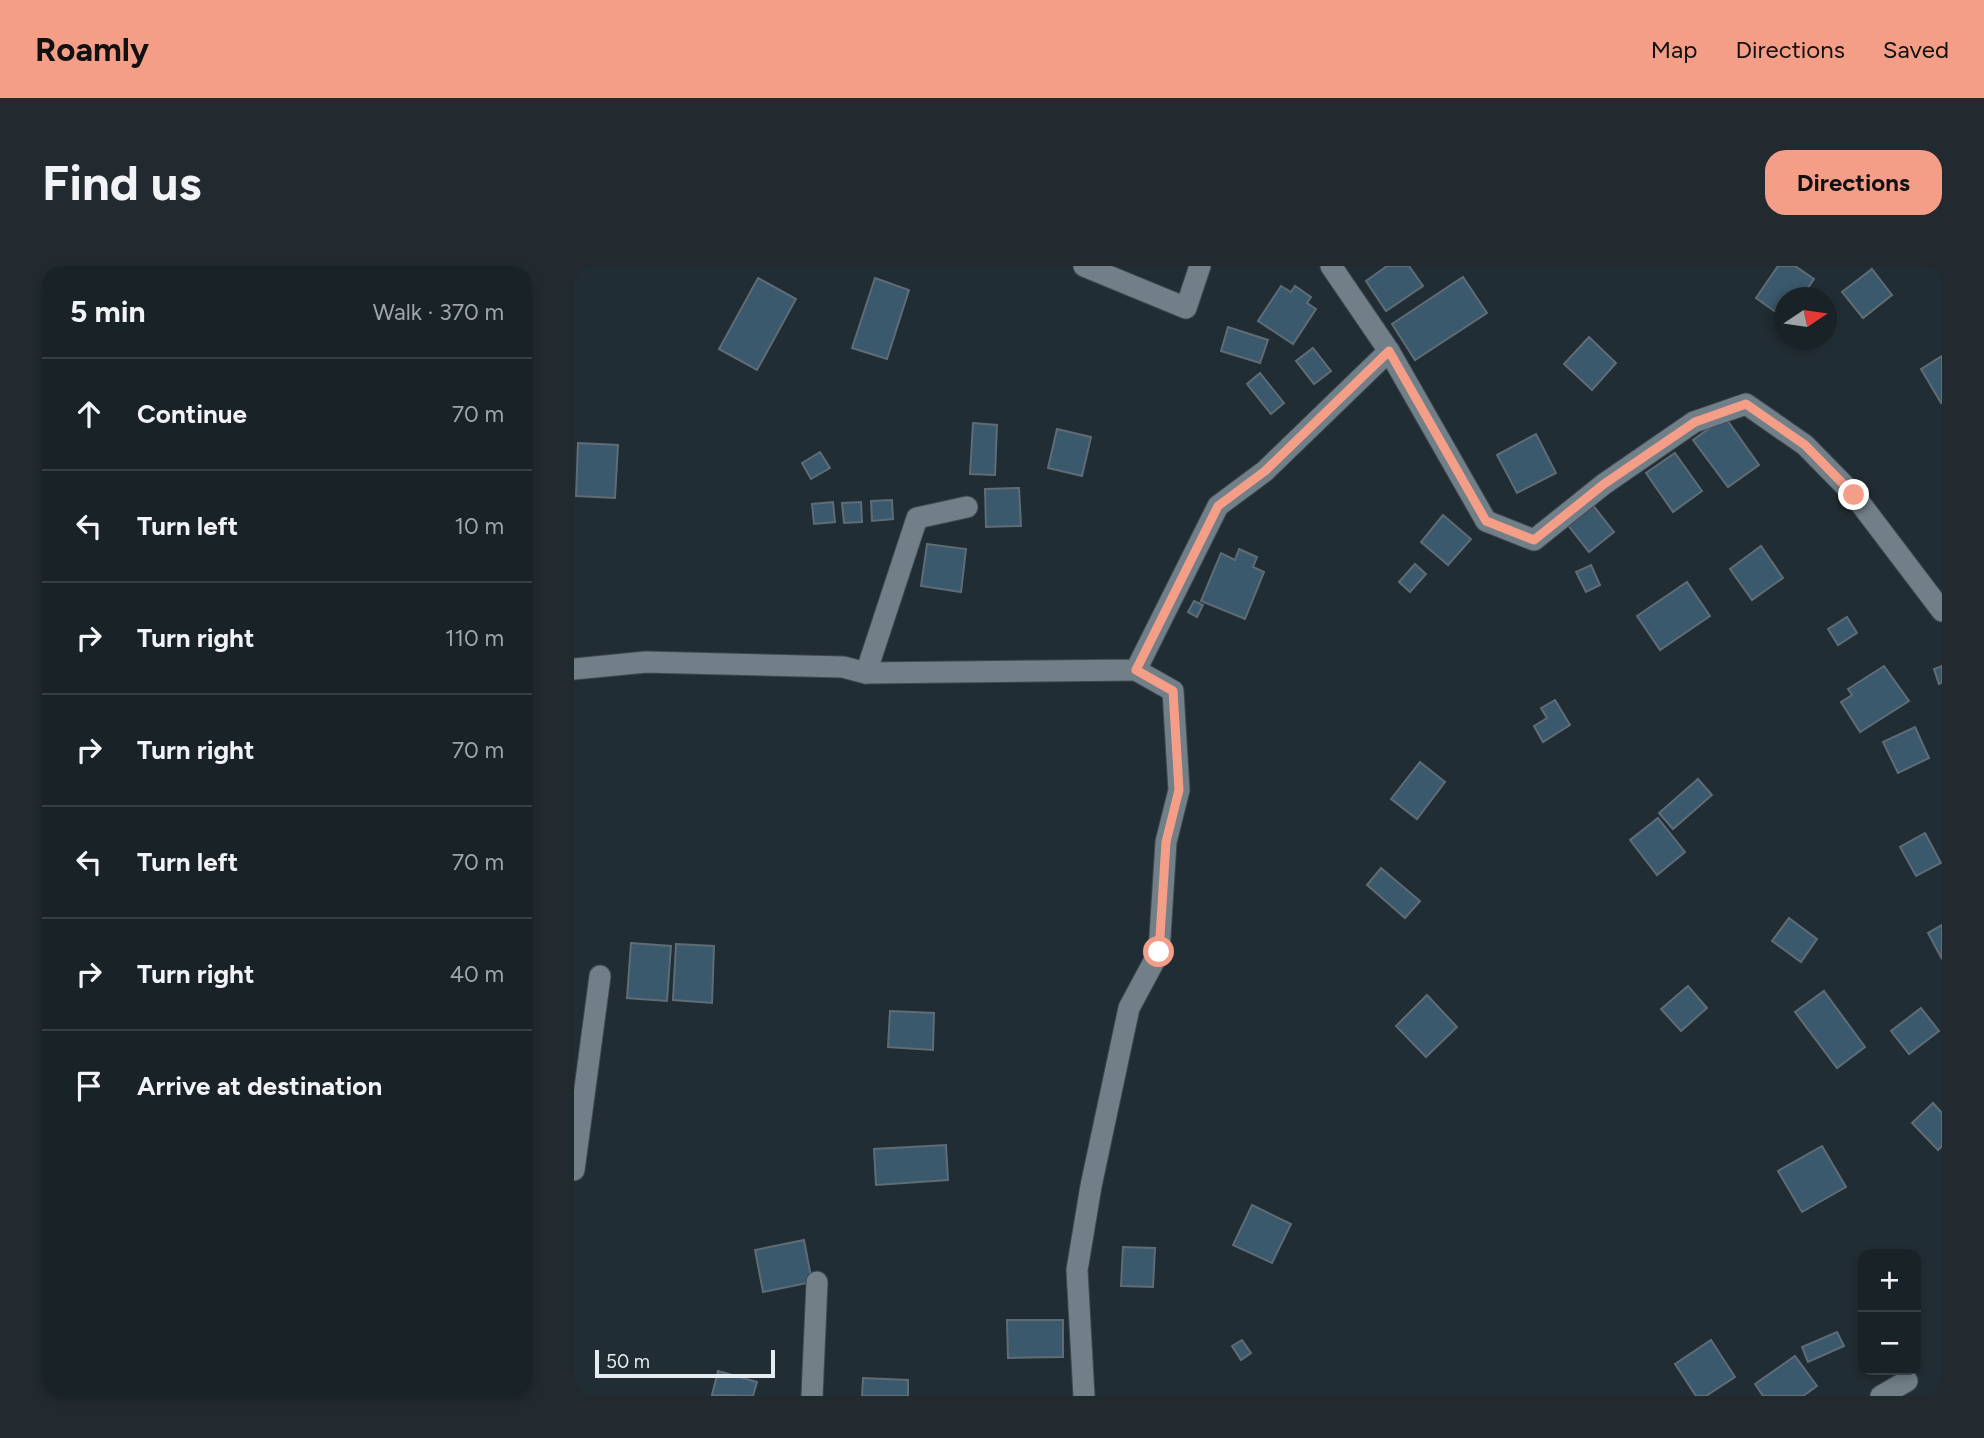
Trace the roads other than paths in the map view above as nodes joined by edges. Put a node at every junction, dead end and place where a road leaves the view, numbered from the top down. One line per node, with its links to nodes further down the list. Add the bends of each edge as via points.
1 (1084, 266): 2 (street, via 1186,308)
2 (1200, 266)
3 (1331, 266): 4 (street)
4 (1389, 351): 6 (street, via 1486,521 1534,540 1604,484 1695,422 1746,404 1805,445 1854,495); 8 (street, via 1265,471 1218,506)
5 (967, 507): 9 (street, via 917,518)
6 (1942, 611)
7 (574, 669): 9 (street, via 646,662 843,667)
8 (1136, 670): 9 (street); 15 (street, via 1173,691 1179,790 1166,842 1159,952 1129,1008 1077,1270)
9 (866, 673)
10 (600, 976): 11 (street)
11 (574, 1170)
12 (817, 1282): 14 (street)
13 (1907, 1381): 16 (street)
14 (812, 1396)
15 (1084, 1396)
16 (1881, 1396)

